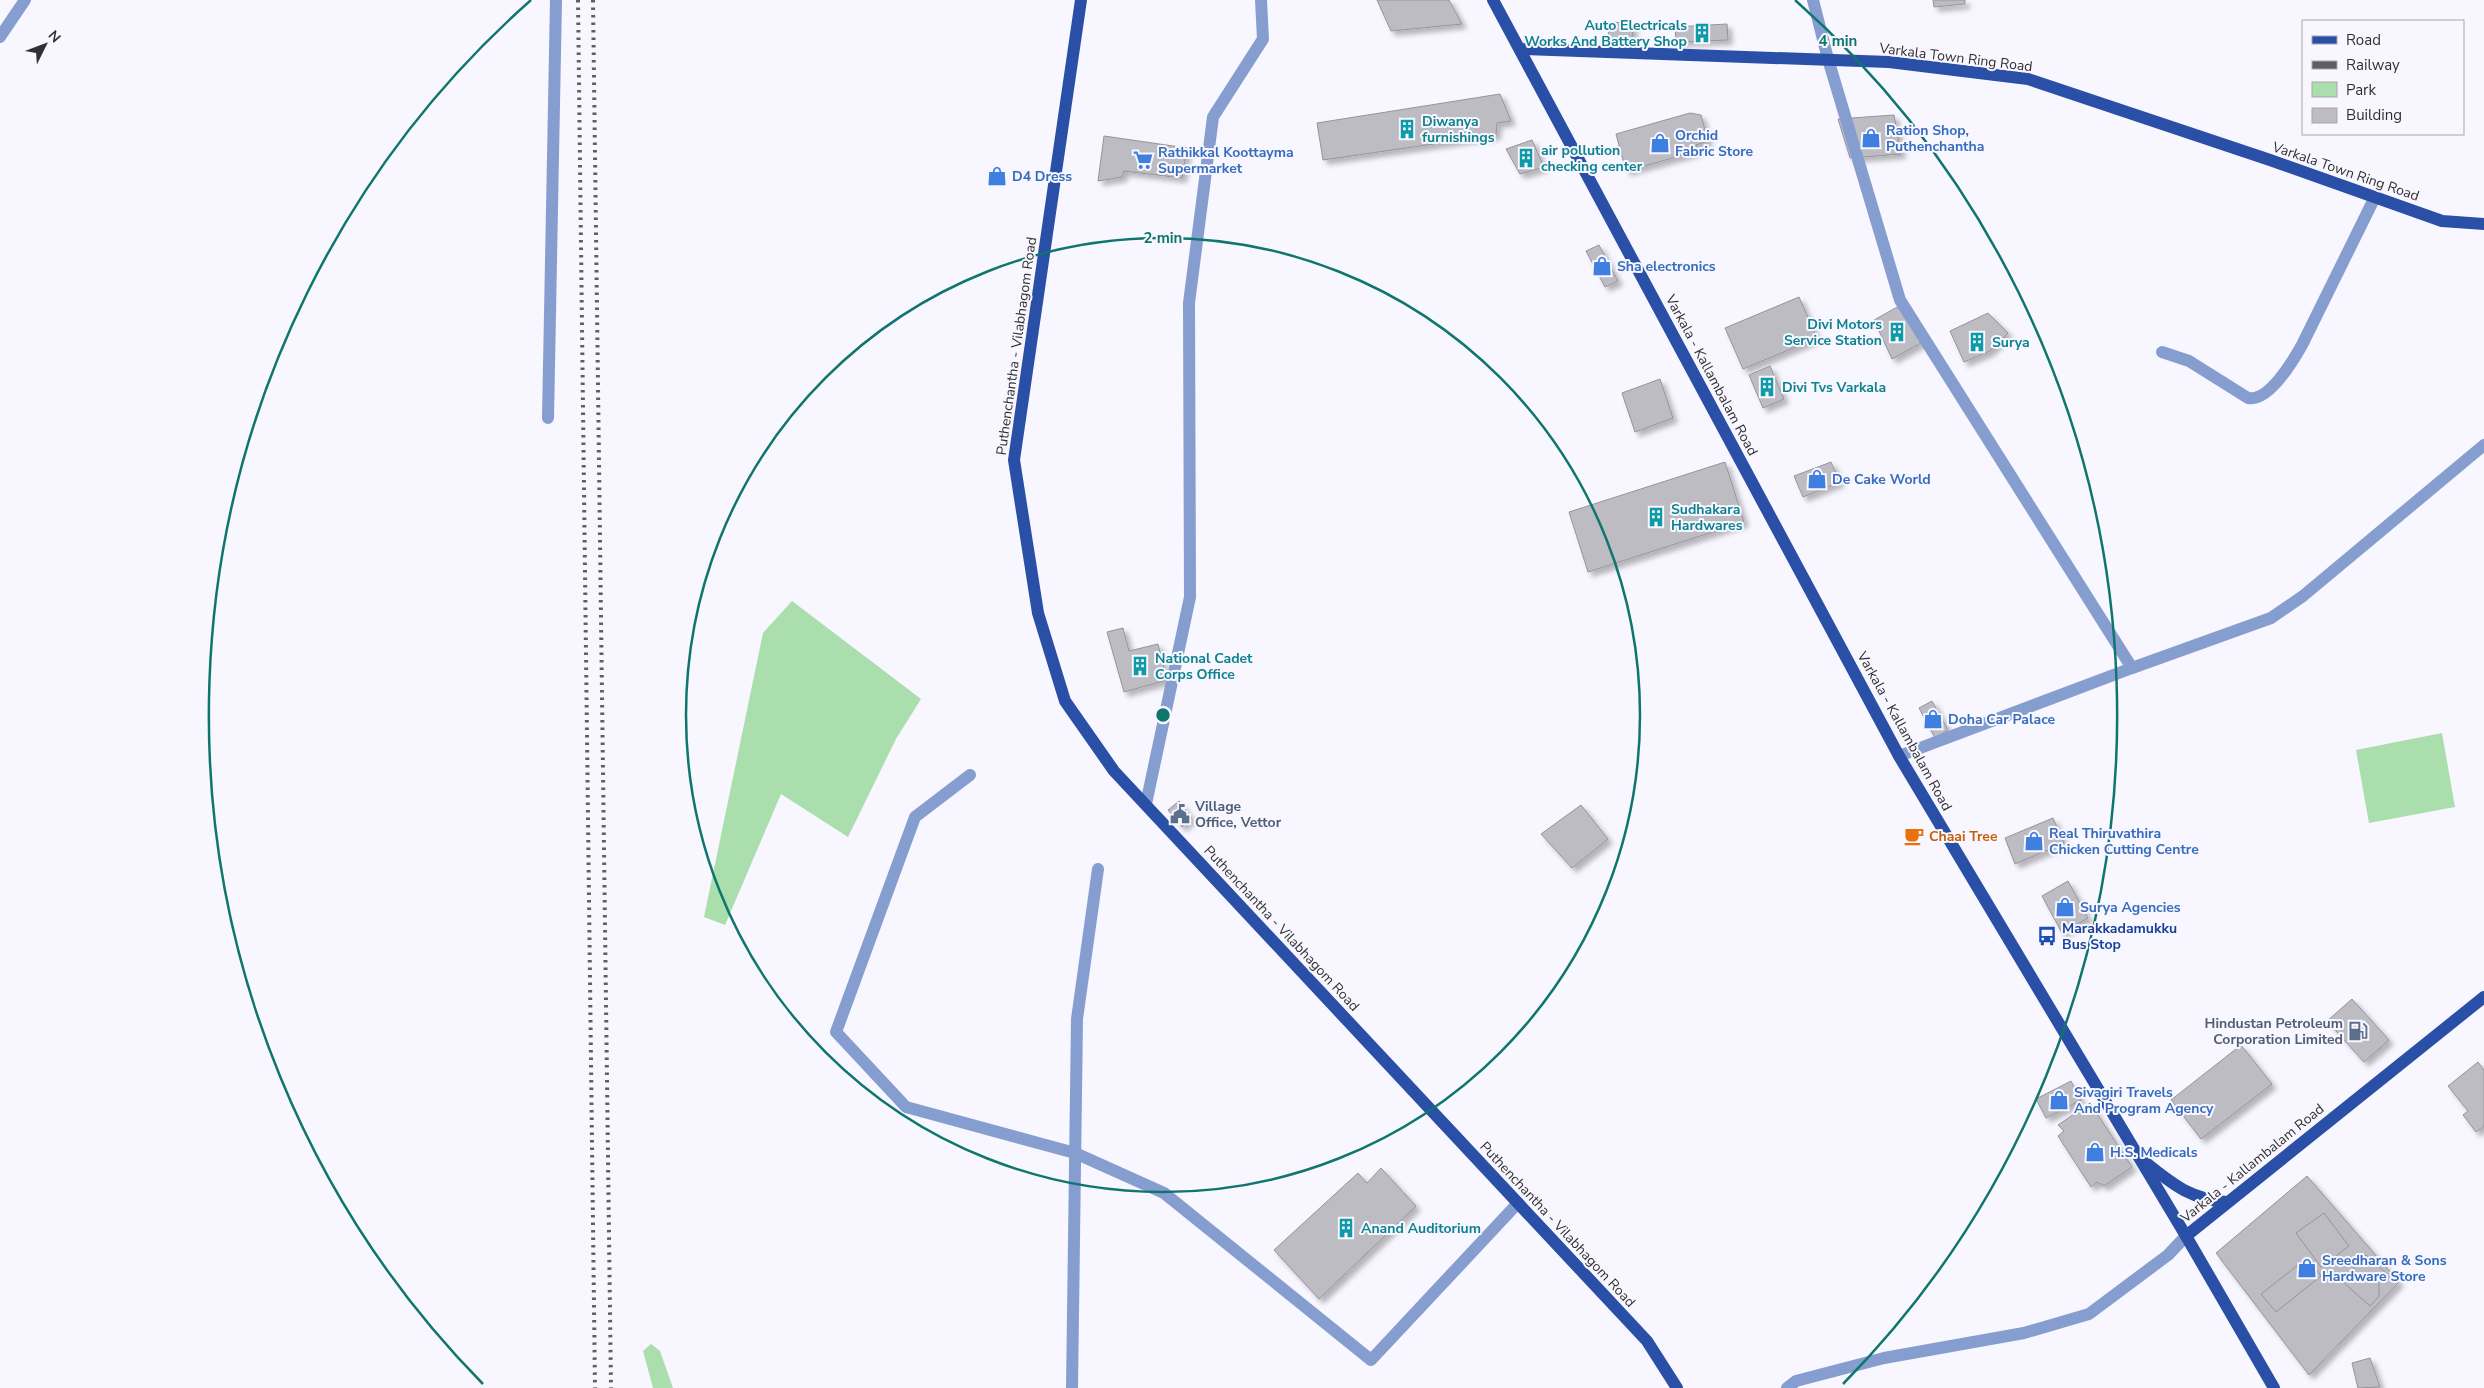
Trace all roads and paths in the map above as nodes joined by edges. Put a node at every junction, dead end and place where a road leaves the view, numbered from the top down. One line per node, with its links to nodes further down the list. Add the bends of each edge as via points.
1 (25, 0): 7 (street)
2 (556, 0): 13 (street)
3 (1081, 0): 18 (main road, Puthenchantha - Vilabhagom Road, via 1014,460 1038,613 1065,701 1114,771)
4 (1261, 0): 18 (street, via 1263,39 1214,117 1189,303 1190,597)
5 (1493, 0): 8 (main road, Varkala - Kallambalam Road)
6 (1813, 0): 9 (street)
7 (0, 36)
8 (1521, 49): 9 (main road, Varkala Town Ring Road); 16 (main road, Varkala - Kallambalam Road)
9 (1828, 59): 10 (main road, Varkala Town Ring Road, via 1889,62 2028,79); 15 (street, via 1900,300)
10 (2374, 197): 11 (main road, Varkala Town Ring Road, via 2442,221); 12 (street, via 2294,360 2264,396 2248,398 2189,360)
11 (2484, 224)
12 (2162, 352)
13 (548, 418)
14 (2484, 445): 15 (street, via 2303,596 2271,618)
15 (2132, 668): 16 (street)
16 (1899, 756): 22 (main road, Varkala - Kallambalam Road)
17 (970, 775): 21 (street, via 915,816 836,1032 906,1107)
18 (1146, 804): 24 (main road, Puthenchantha - Vilabhagom Road)
19 (1098, 869): 21 (street, via 1077,1019)
20 (2484, 997): 23 (main road, Varkala - Kallambalam Road)
21 (1075, 1153): 24 (street, via 1164,1193 1372,1360); 26 (street)
22 (2140, 1158): 23 (main road, via 2179,1188 2204,1200); 25 (main road, Varkala - Kallambalam Road)
23 (2227, 1202): 25 (main road, Varkala - Kallambalam Road)
24 (1518, 1203): 27 (main road, Puthenchantha - Vilabhagom Road, via 1647,1341)
25 (2186, 1236): 28 (street, via 2168,1255 2089,1314 2024,1333 1884,1358 1796,1381); 29 (main road)
26 (1072, 1388)
27 (1677, 1388)
28 (1787, 1388)
29 (2274, 1388)

